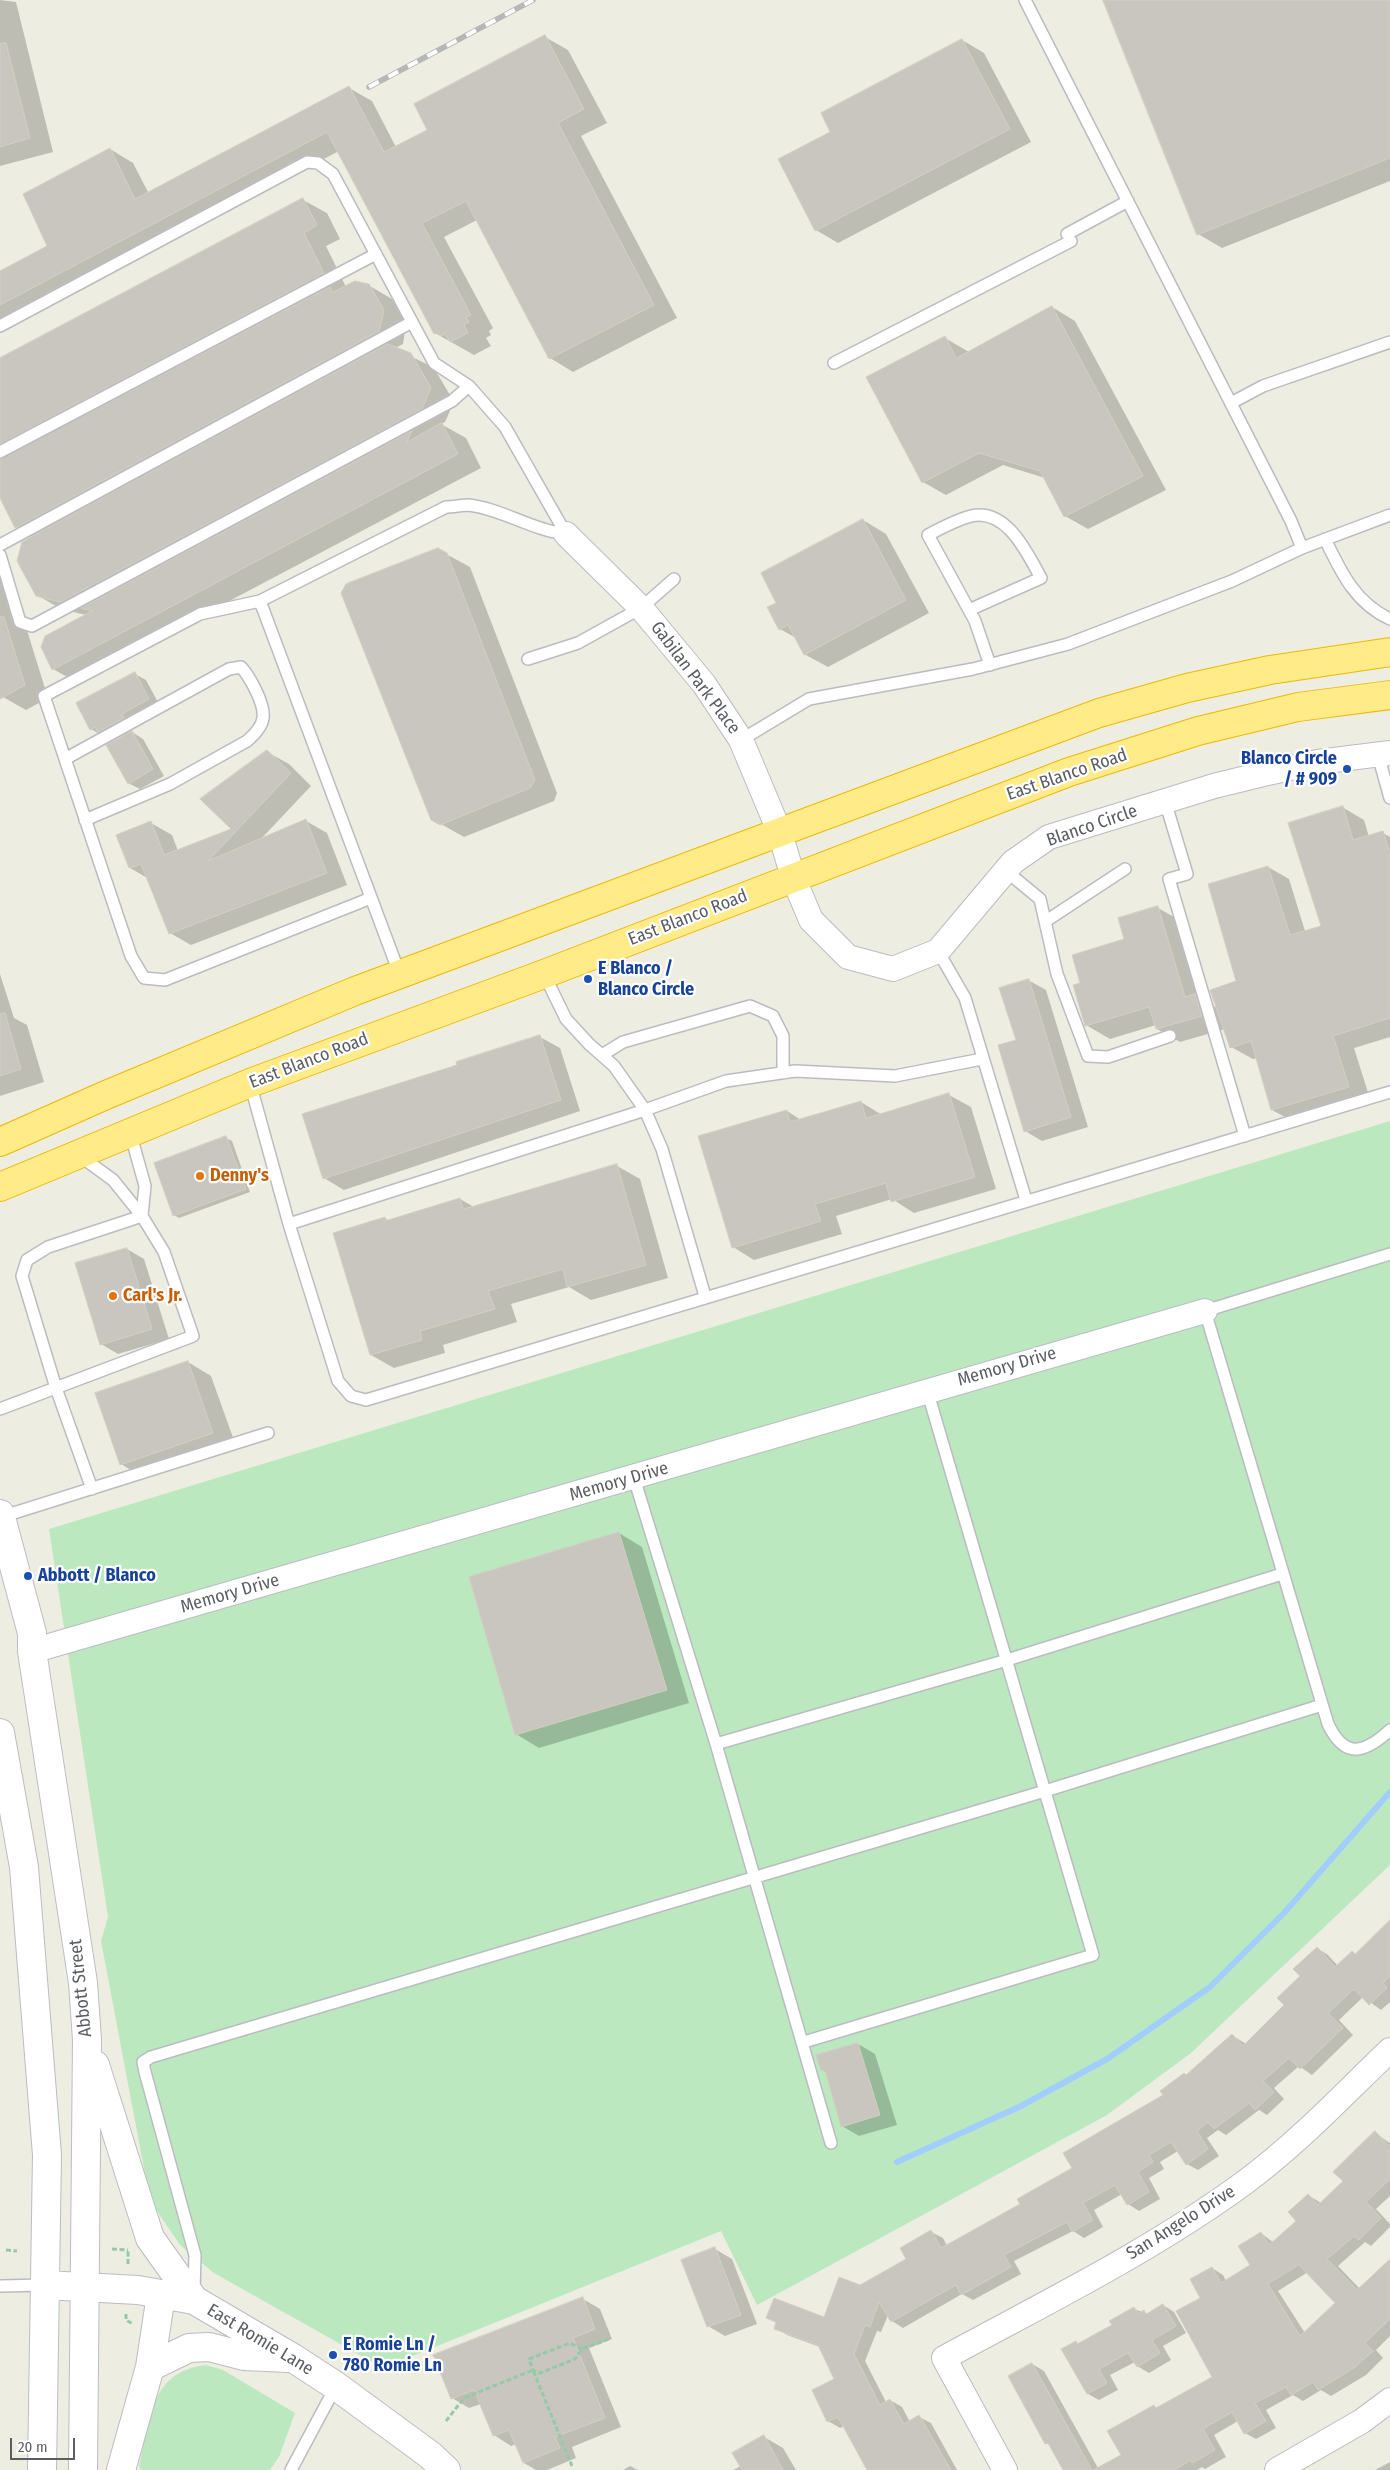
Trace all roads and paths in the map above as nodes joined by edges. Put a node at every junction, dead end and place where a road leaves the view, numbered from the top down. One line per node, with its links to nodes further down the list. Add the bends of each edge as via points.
1 (1025, 0): 2 (lane)
2 (1128, 201): 7 (lane, via 1069,238); 9 (lane)
3 (376, 254): 4 (lane); 5 (lane, via 333,174 318,163 307,162); 10 (lane)
4 (412, 322): 8 (lane, via 434,363); 14 (lane)
5 (0, 326)
6 (1390, 342): 9 (lane, via 1263,386)
7 (834, 363)
8 (469, 386): 12 (lane, via 505,427); 16 (lane, via 452,401 32,626 20,622)
9 (1231, 403): 15 (lane)
10 (0, 452)
11 (1390, 515): 13 (lane)
12 (566, 534): 18 (lane, via 548,532 482,508 468,505 446,507); 19 (street, Gabilan Park Place)
13 (1325, 539): 15 (lane); 21 (lane, via 1341,573 1358,598)
14 (0, 545)
15 (1302, 548): 24 (lane, via 1232,581 1068,644)
16 (0, 555)
17 (674, 579): 19 (lane)
18 (260, 601): 28 (lane, via 200,614 44,696); 36 (lane)
19 (641, 608): 23 (lane, via 578,643); 26 (street, Gabilan Park Place, via 704,684)
20 (969, 610): 20 (lane, via 928,535 973,516 993,518 1018,537 1041,578); 24 (lane)
21 (1390, 619)
22 (1390, 652): 32 (highway, via 1270,670 1187,688 1108,711)
23 (528, 659)
24 (990, 665): 26 (lane, via 809,699)
25 (1390, 695): 35 (highway, East Blanco Road, via 1298,707 1198,731 1069,772)
26 (741, 740): 32 (street, Gabilan Park Place)
27 (1384, 754): 29 (lane); 30 (street, Blanco Circle, via 1318,762 1262,774)
28 (65, 759): 31 (lane); 31 (lane, via 229,669 241,667 253,681 263,717 257,731 247,741 170,784)
29 (1390, 798)
30 (1165, 801): 34 (street, Blanco Circle, via 1049,837); 49 (lane, via 1187,874 1169,879)
31 (85, 820): 36 (lane, via 131,956 144,978 154,981 165,980)
32 (780, 833): 35 (street, Gabilan Park Place); 40 (highway)
33 (1125, 869): 37 (lane)
34 (1006, 870): 37 (lane, via 1040,899); 38 (street, Blanco Circle)
35 (793, 877): 38 (street, Blanco Circle, via 811,920 848,958 894,969); 39 (highway, East Blanco Road)
36 (371, 898): 40 (lane)
37 (1046, 921): 41 (lane, via 1057,974 1088,1056 1108,1057)
38 (938, 951): 43 (lane, via 965,998)
39 (544, 974): 42 (lane, via 566,1019); 45 (highway, East Blanco Road)
40 (400, 975): 50 (highway, via 216,1049)
41 (1170, 1036)
42 (602, 1055): 44 (lane, via 623,1042 750,1006 773,1016 783,1036); 47 (lane, via 614,1066)
43 (982, 1060): 44 (lane, via 895,1076); 53 (lane)
44 (783, 1073): 47 (lane, via 726,1081)
45 (250, 1083): 48 (highway, East Blanco Road); 55 (lane)
46 (1390, 1092): 49 (lane)
47 (645, 1110): 55 (lane); 57 (lane, via 662,1149)
48 (130, 1131): 51 (highway, East Blanco Road); 54 (lane, via 145,1186)
49 (1245, 1136): 53 (lane)
50 (0, 1142)
51 (79, 1155): 52 (highway, East Blanco Road); 54 (lane, via 113,1180)
52 (4, 1190)
53 (1026, 1200): 57 (lane)
54 (142, 1216): 59 (lane, via 48,1247 27,1260 22,1276); 59 (lane, via 164,1252 192,1336)
55 (289, 1224): 57 (lane, via 338,1381 351,1396 366,1400)
56 (1390, 1254): 58 (lane)
57 (705, 1296)
58 (1205, 1311): 60 (street, Memory Drive); 66 (lane)
59 (56, 1388): 61 (lane); 64 (lane)
60 (927, 1390): 63 (street, Memory Drive); 68 (lane)
61 (0, 1409)
62 (268, 1433): 64 (lane)
63 (634, 1478): 67 (street, Memory Drive); 72 (lane)
64 (92, 1489): 65 (lane)
65 (0, 1516): 67 (main road, Abbott Street, via 32,1633)
66 (1282, 1574): 68 (lane); 69 (lane)
67 (32, 1652): 75 (main road, Abbott Street, via 83,1983)
68 (1007, 1660): 72 (lane); 73 (lane)
69 (1322, 1706): 70 (lane, via 1334,1735 1349,1748 1368,1748); 73 (lane)
70 (1390, 1730)
71 (0, 1733): 83 (main road, via 24,1867 47,2155)
72 (716, 1744): 74 (lane)
73 (1045, 1791): 74 (lane); 76 (lane, via 1093,1956)
74 (754, 1876): 76 (lane); 87 (lane, via 151,2057 144,2062 195,2255)
75 (87, 2040): 85 (main road, Abbott Street); 87 (main road, via 150,2238)
76 (804, 2042): 78 (lane)
77 (1390, 2050): 103 (street, San Angelo Drive, via 1246,2182 1128,2257 944,2358)
78 (831, 2143)
79 (6, 2250): 82 (path)
80 (112, 2250): 81 (path)
81 (128, 2250)
82 (17, 2251)
83 (45, 2285): 84 (lane); 85 (main road, East Romie Lane); 98 (main road)
84 (0, 2286)
85 (84, 2287): 86 (main road, East Romie Lane, via 138,2290); 99 (main road, Abbott Street)
86 (161, 2295): 87 (main road, East Romie Lane); 91 (main road)
87 (194, 2300): 90 (main road, East Romie Lane)
88 (609, 2339): 89 (path)
89 (582, 2348): 92 (path, via 575,2359 540,2373); 92 (path, via 570,2343 529,2359)
90 (293, 2358): 91 (main road, via 244,2356 208,2347 189,2348); 93 (main road, East Romie Lane)
91 (150, 2367): 100 (main road)
92 (533, 2370): 95 (path, via 464,2398); 97 (path)
93 (336, 2386): 101 (lane); 102 (main road, East Romie Lane)
94 (1390, 2400): 96 (street)
95 (446, 2420)
96 (1306, 2463): 104 (street)
97 (572, 2466)
98 (42, 2470)
99 (82, 2470)
100 (121, 2470)
101 (291, 2470)
102 (446, 2470)
103 (1005, 2470)
104 (1277, 2470)

